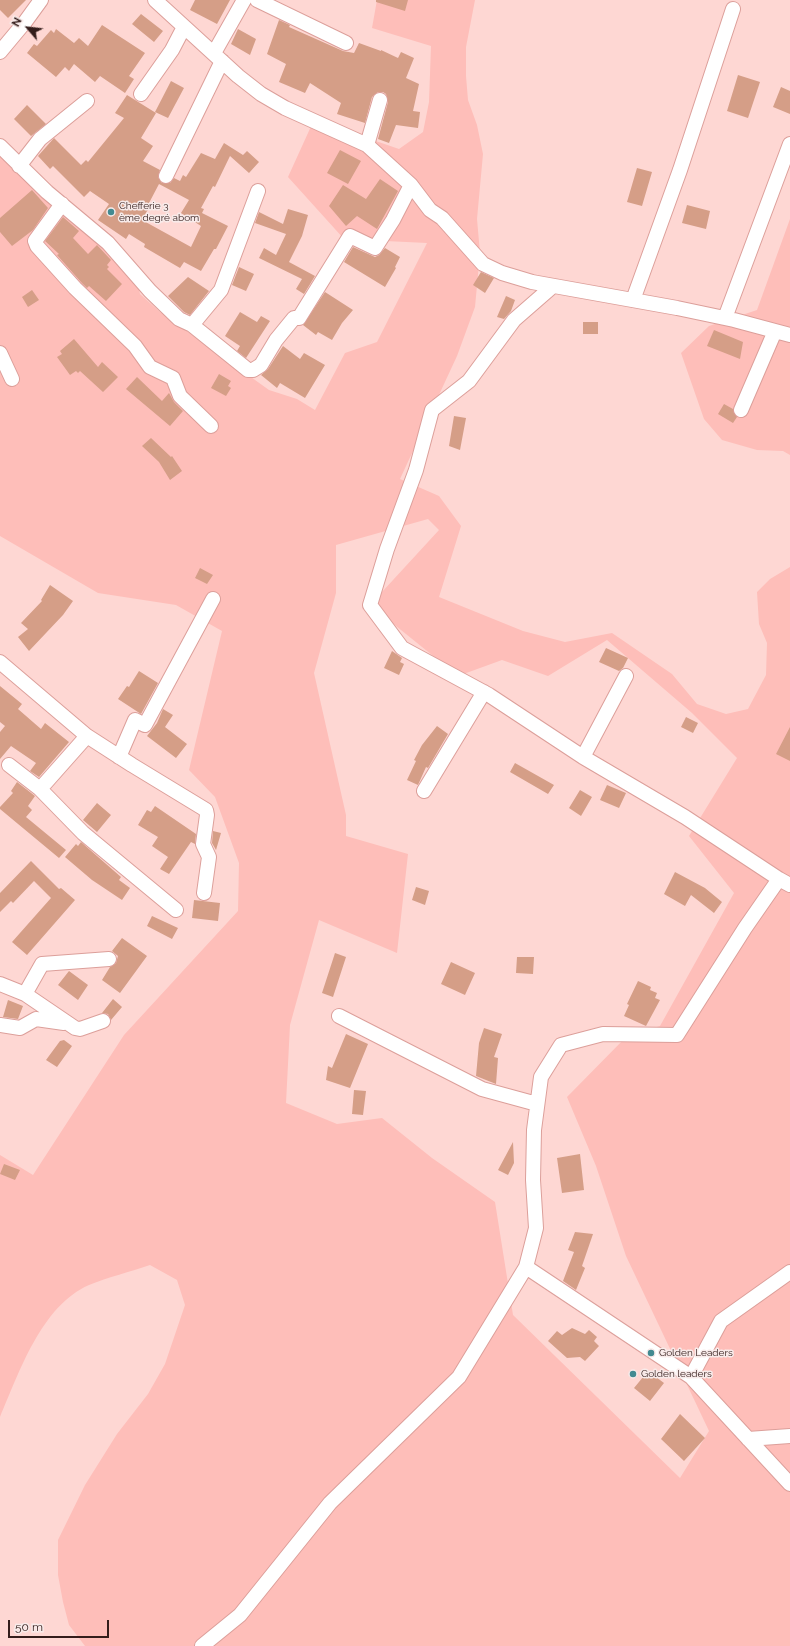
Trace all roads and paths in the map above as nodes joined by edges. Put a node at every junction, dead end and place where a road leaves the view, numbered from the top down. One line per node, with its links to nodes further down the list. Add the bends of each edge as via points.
1 (41, 0): 8 (street)
2 (155, 0): 6 (street)
3 (244, 0): 9 (street)
4 (257, 0): 7 (street)
5 (733, 9): 22 (street, via 680,170)
6 (184, 27): 9 (street); 10 (street, via 172,50)
7 (346, 43)
8 (0, 52)
9 (218, 57): 15 (street, via 250,85 279,104); 17 (street)
10 (141, 94)
11 (380, 100): 15 (street)
12 (86, 101): 16 (street, via 40,139)
13 (790, 144): 23 (street)
14 (0, 146): 16 (street)
15 (367, 146): 18 (street)
16 (19, 166): 20 (street)
17 (166, 176)
18 (412, 185): 21 (street, via 430,210 442,218 483,264 502,273); 24 (street, via 375,248 350,236 299,318 294,318 276,340 261,365 248,370)
19 (258, 192): 24 (street, via 221,290)
20 (62, 204): 24 (street, via 108,243 150,291 179,319); 30 (street, via 35,241 37,246 75,288 135,346 150,367 174,378 180,396)
21 (553, 286): 22 (street); 34 (street, via 514,320 468,381 432,410 416,470 386,549 370,605 402,648)
22 (633, 300): 23 (street)
23 (725, 318): 25 (street)
24 (192, 325)
25 (775, 331): 26 (street); 29 (street)
26 (790, 335)
27 (0, 353): 28 (street)
28 (12, 379)
29 (741, 410)
30 (211, 426)
31 (213, 600): 36 (street, via 145,725 135,720)
32 (0, 662): 35 (street)
33 (626, 676): 37 (street)
34 (484, 692): 37 (street); 40 (street)
35 (87, 736): 36 (street); 39 (street)
36 (119, 757): 42 (street, via 206,810 202,844 209,857)
37 (583, 757): 41 (street, via 685,817)
38 (9, 765): 39 (street)
39 (40, 789): 43 (street, via 83,833)
40 (424, 791)
41 (785, 882): 51 (street, via 745,928 677,1035 603,1034 561,1046 541,1077)
42 (204, 893)
43 (176, 910)
44 (109, 959): 46 (street, via 42,964)
45 (0, 984): 46 (street)
46 (25, 994): 49 (street)
47 (339, 1016): 51 (street, via 482,1090)
48 (103, 1021): 49 (street, via 80,1029)
49 (67, 1024): 50 (street, via 36,1019 20,1028)
50 (0, 1025)
51 (537, 1104): 52 (street, via 533,1180 536,1228)
52 (526, 1267): 54 (street); 58 (street, via 459,1377 330,1503 240,1615)
53 (790, 1272): 54 (street, via 721,1321)
54 (690, 1377): 56 (street)
55 (790, 1436): 56 (street)
56 (748, 1439): 57 (street)
57 (790, 1484)
58 (202, 1646)

